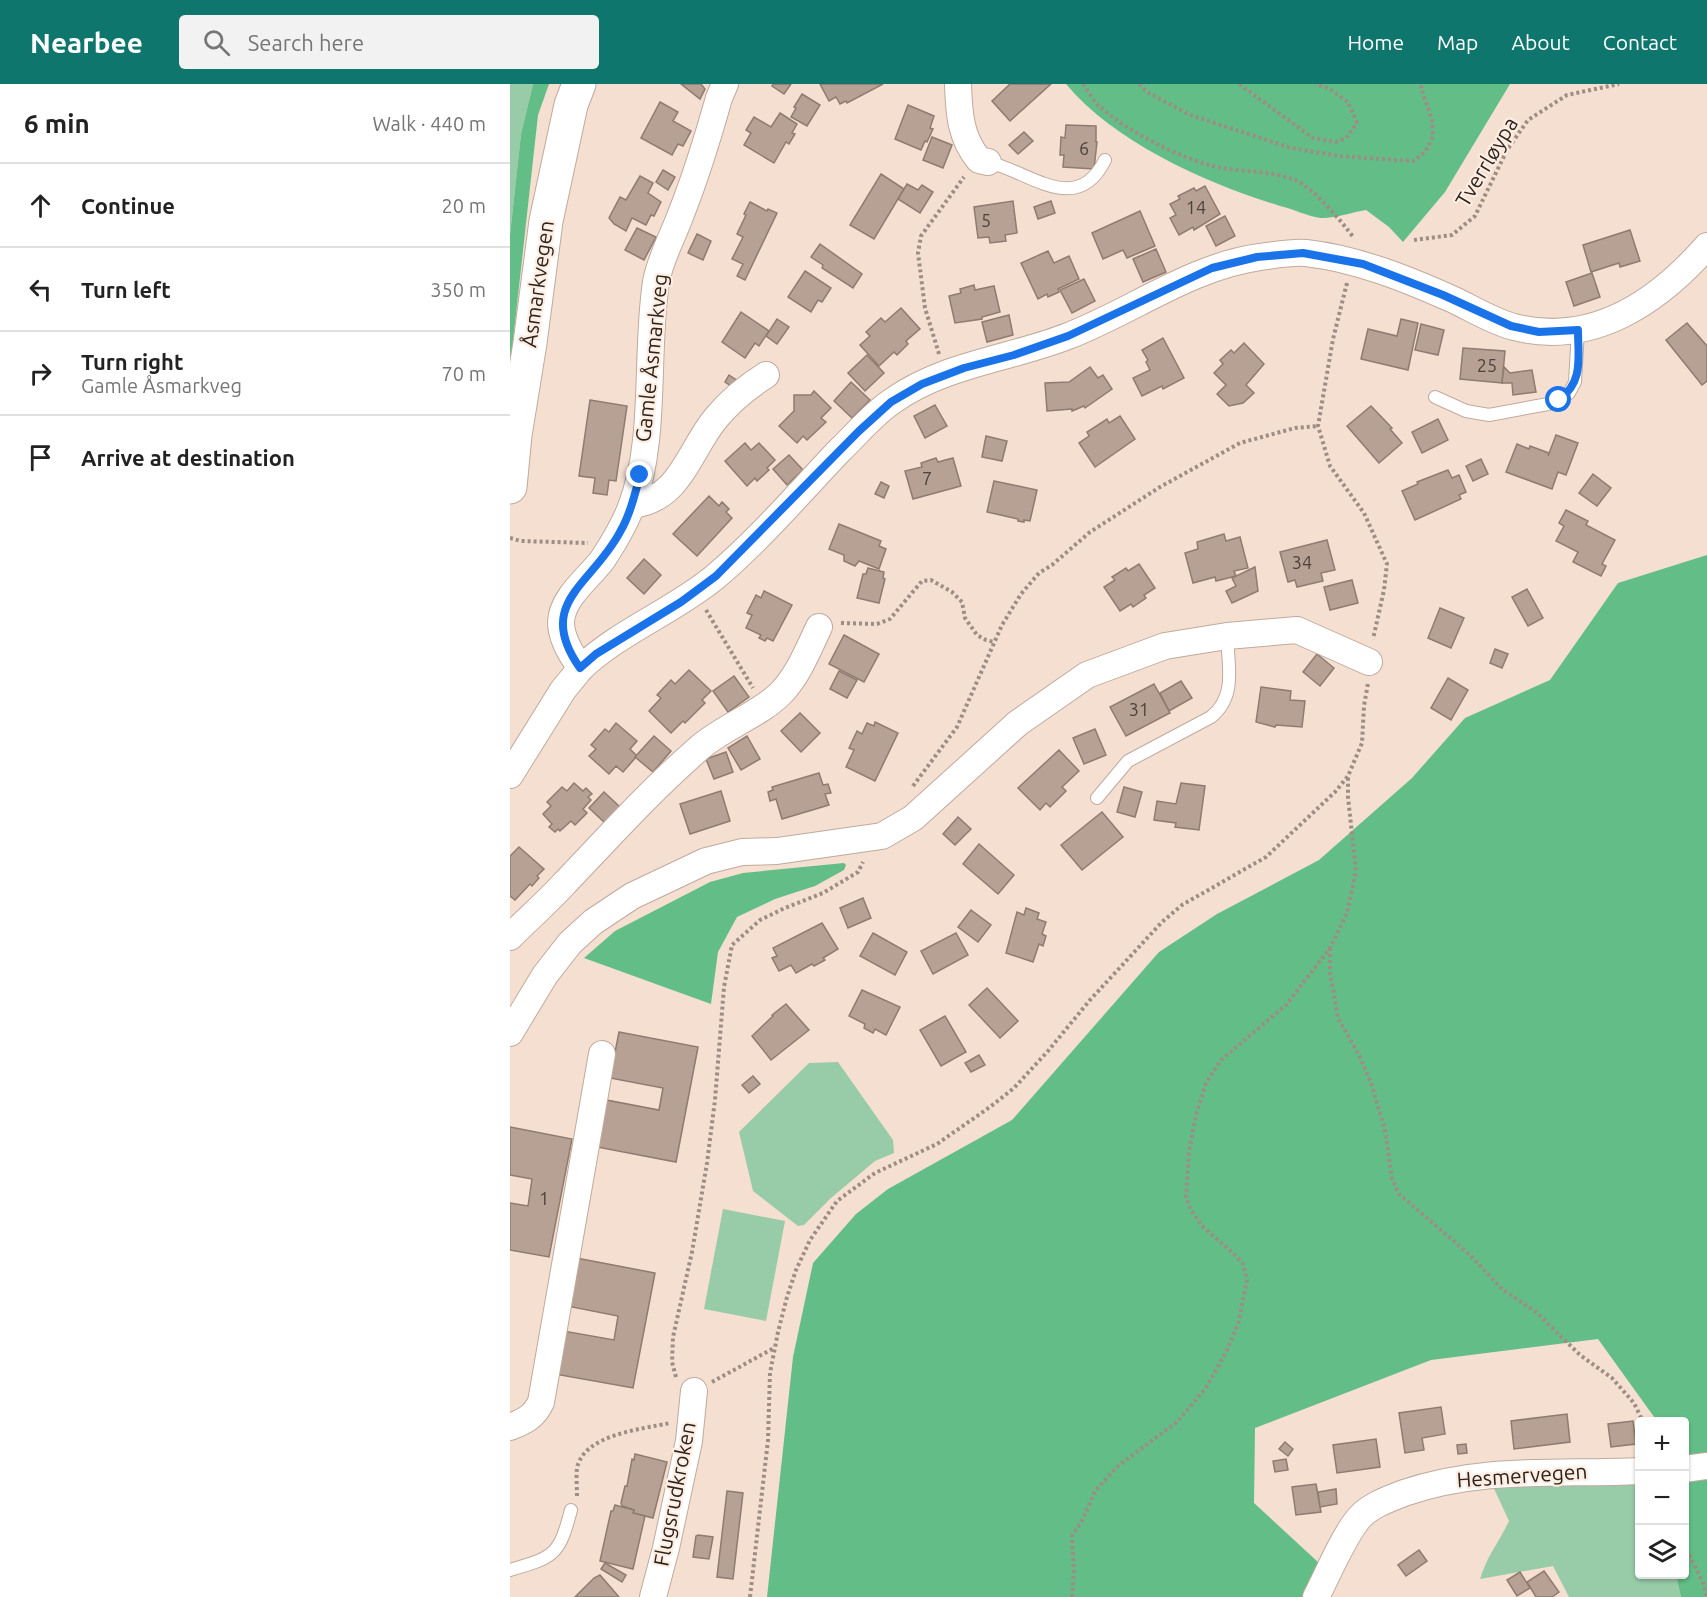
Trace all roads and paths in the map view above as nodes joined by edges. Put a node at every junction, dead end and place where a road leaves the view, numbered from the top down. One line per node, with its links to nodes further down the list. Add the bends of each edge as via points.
1 (579, 84): 20 (main road, Åsmarkvegen, via 546,221)
2 (725, 84): 21 (street, Gamle Åsmarkveg, via 657,279 650,333 646,432)
3 (958, 84): 11 (street, via 968,147)
4 (1083, 84): 14 (path, via 1098,105 1180,156 1220,168 1297,181 1336,213 1354,238)
5 (1139, 84): 8 (path, via 1190,115 1292,148 1338,156 1413,161 1425,152 1433,136)
6 (1239, 84): 7 (path, via 1313,138 1336,142 1346,138 1357,123 1348,102)
7 (1315, 84)
8 (1423, 84)
9 (1620, 84): 12 (path, Tverrløypa, via 1567,94 1528,120 1507,150 1475,216 1452,235)
10 (1105, 160): 11 (lane, via 1098,174 1079,188 1065,190)
11 (983, 161): 16 (path, via 921,236 918,253 926,308)
12 (1414, 240)
13 (1702, 256): 15 (street, via 1632,310)
14 (1363, 264): 15 (street, via 1511,326 1539,332); 16 (street, via 1303,253 1257,257 1212,268 1068,336); 19 (path, via 1347,283)
15 (1578, 330): 18 (lane, via 1575,382 1559,400 1489,415 1466,411)
16 (947, 374): 24 (street, via 891,402 744,549)
17 (766, 375): 21 (street, via 716,418 665,494)
18 (1435, 397)
19 (1318, 426): 27 (path, via 1240,443 1090,532 1039,573); 28 (path, via 1330,466 1364,513 1387,564)
20 (510, 487)
21 (632, 505): 23 (street, Gamle Åsmarkveg)
22 (510, 538): 23 (path)
23 (613, 543): 29 (street, Gamle Åsmarkveg, via 566,604 561,622 572,657)
24 (695, 592): 29 (street); 30 (path)
25 (819, 627): 27 (path, via 845,622 877,624 890,619 922,581 931,580 962,602 965,618 977,635); 30 (street, via 795,675)
26 (1227, 636): 28 (street, via 1297,630); 34 (lane, via 1228,692 1220,710 1128,761); 35 (street, via 1165,646 1087,675 1018,723 913,818)
27 (994, 642): 33 (path, via 957,727)
28 (1369, 662): 32 (path, via 1362,743)
29 (580, 668): 31 (street)
30 (764, 706): 36 (street, via 696,750)
31 (510, 775)
32 (1348, 776): 37 (path, via 1356,872 1347,913); 40 (path, via 1266,857 1182,905 1162,922 1014,1088 937,1144 875,1173 837,1201 810,1240 796,1270)
33 (912, 788)
34 (1097, 798)
35 (882, 836): 38 (street, via 742,852 706,861 632,896 570,943); 41 (path, via 858,872 823,893 760,920 732,945 724,987 707,1163 673,1337 674,1373)
36 (510, 938)
37 (1330, 948): 42 (path, via 1338,1018 1374,1091 1392,1179 1399,1194 1472,1256 1502,1289 1536,1312 1580,1355 1612,1378); 53 (path, via 1286,1005 1221,1060 1206,1083 1189,1151 1186,1197 1203,1227 1243,1264 1247,1280 1240,1315 1226,1354 1206,1388 1177,1422 1118,1466 1095,1491 1072,1536)
38 (511, 1028)
39 (602, 1054): 44 (street, via 541,1402 525,1422)
40 (775, 1348): 41 (path); 52 (path)
41 (694, 1391): 43 (street, Flugsrudkroken)
42 (1641, 1417)
43 (691, 1418): 48 (path, via 609,1436 587,1451 578,1466 576,1502); 51 (street, Flugsrudkroken, via 676,1507)
44 (510, 1427)
45 (1707, 1466): 46 (street)
46 (1689, 1468)
47 (1635, 1471): 54 (street, Hesmervegen, via 1494,1474 1439,1483 1393,1497 1359,1517)
48 (571, 1510): 50 (lane, via 564,1539 549,1557)
49 (1689, 1554): 55 (path)
50 (510, 1570)
51 (653, 1597)
52 (750, 1597)
53 (1072, 1597)
54 (1316, 1597)
55 (1707, 1597)

